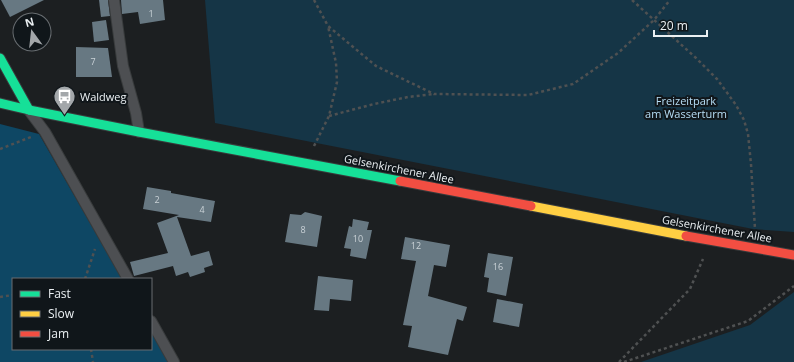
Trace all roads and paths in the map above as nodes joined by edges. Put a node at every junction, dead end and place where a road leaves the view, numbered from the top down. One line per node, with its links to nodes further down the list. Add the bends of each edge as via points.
1 (114, 0): 13 (lane, via 123,66)
2 (314, 0): 6 (path)
3 (632, 0): 5 (path)
4 (670, 0): 5 (path)
5 (654, 20): 8 (path, via 618,53 573,84 528,95); 17 (path, via 716,79 744,120 751,164)
6 (328, 26): 8 (path, via 376,66); 11 (path, via 336,63 337,82)
7 (0, 58): 10 (main road)
8 (434, 94): 11 (path, via 374,104)
9 (0, 103): 10 (main road, Gelsenkirchener Allee)
10 (29, 110): 12 (lane); 13 (main road, Gelsenkirchener Allee)
11 (329, 116): 14 (path)
12 (45, 132): 15 (path); 16 (lane)
13 (139, 132): 18 (main road, Gelsenkirchener Allee)
14 (314, 146)
15 (0, 149)
16 (102, 232): 20 (path); 21 (lane)
17 (755, 234)
18 (794, 255)
19 (703, 259): 29 (path, via 690,289)
20 (85, 278)
21 (127, 278)
22 (794, 286): 30 (path, via 748,321)
23 (12, 295): 24 (path)
24 (0, 297)
25 (152, 323): 28 (lane)
26 (91, 350): 27 (path)
27 (93, 362)
28 (174, 362)
29 (619, 362)
30 (624, 362)

